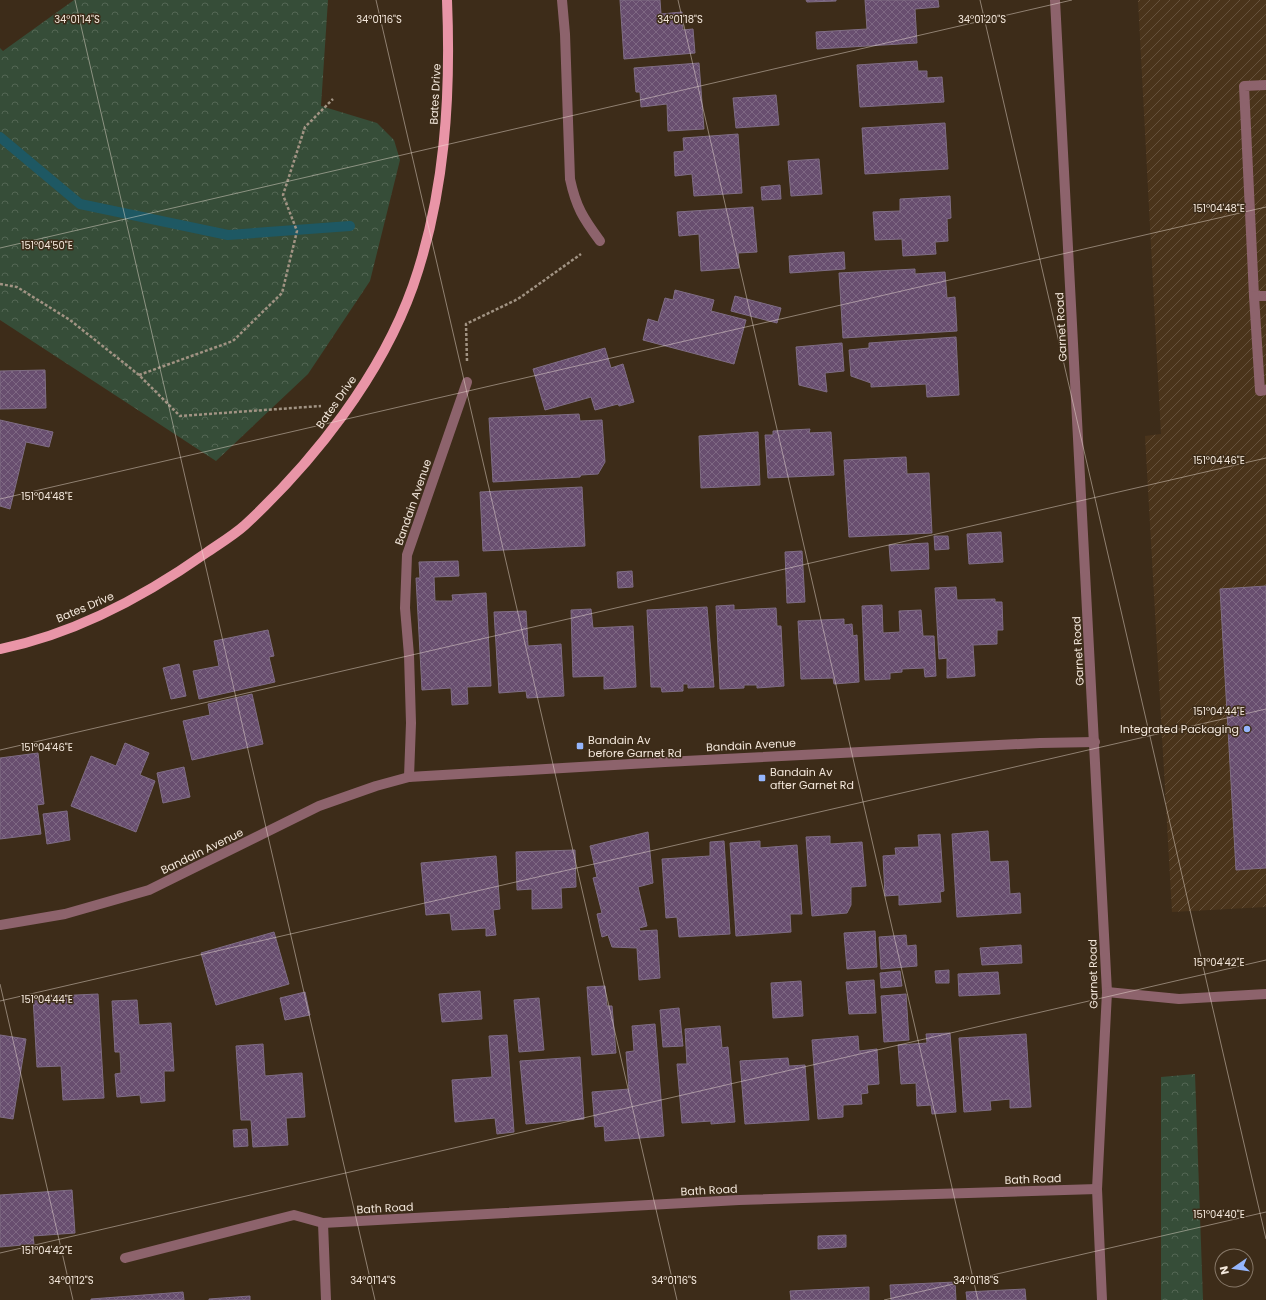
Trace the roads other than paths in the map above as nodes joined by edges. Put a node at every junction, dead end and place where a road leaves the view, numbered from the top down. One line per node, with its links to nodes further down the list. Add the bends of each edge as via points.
1 (447, 0): 10 (main road, Bates Drive, via 449,57 444,149 437,199 412,287 384,349 351,404 296,472 244,526 180,571 135,598 82,623 24,644)
2 (562, 0): 5 (street, via 570,180 582,216)
3 (1055, 0): 11 (street, Garnet Road)
4 (1266, 85): 6 (street, via 1244,86)
5 (600, 241)
6 (1254, 296): 7 (street); 9 (street, via 1260,391)
7 (1266, 296)
8 (467, 382): 12 (street, Bandain Avenue, via 407,556 405,608 409,655)
9 (1266, 390)
10 (0, 649)
11 (1095, 742): 12 (street, Bandain Avenue); 14 (street, Garnet Road)
12 (409, 777): 13 (street, Bandain Avenue, via 319,806 149,890 65,914)
13 (0, 925)
14 (1107, 992): 15 (street, via 1180,999); 16 (street, Garnet Road)
15 (1266, 994)
16 (1097, 1189): 17 (street, Bath Road, via 739,1200); 20 (street, Garnet Road)
17 (322, 1223): 18 (street, Bath Road, via 294,1215); 19 (street)
18 (125, 1258)
19 (326, 1300)
20 (1102, 1300)

